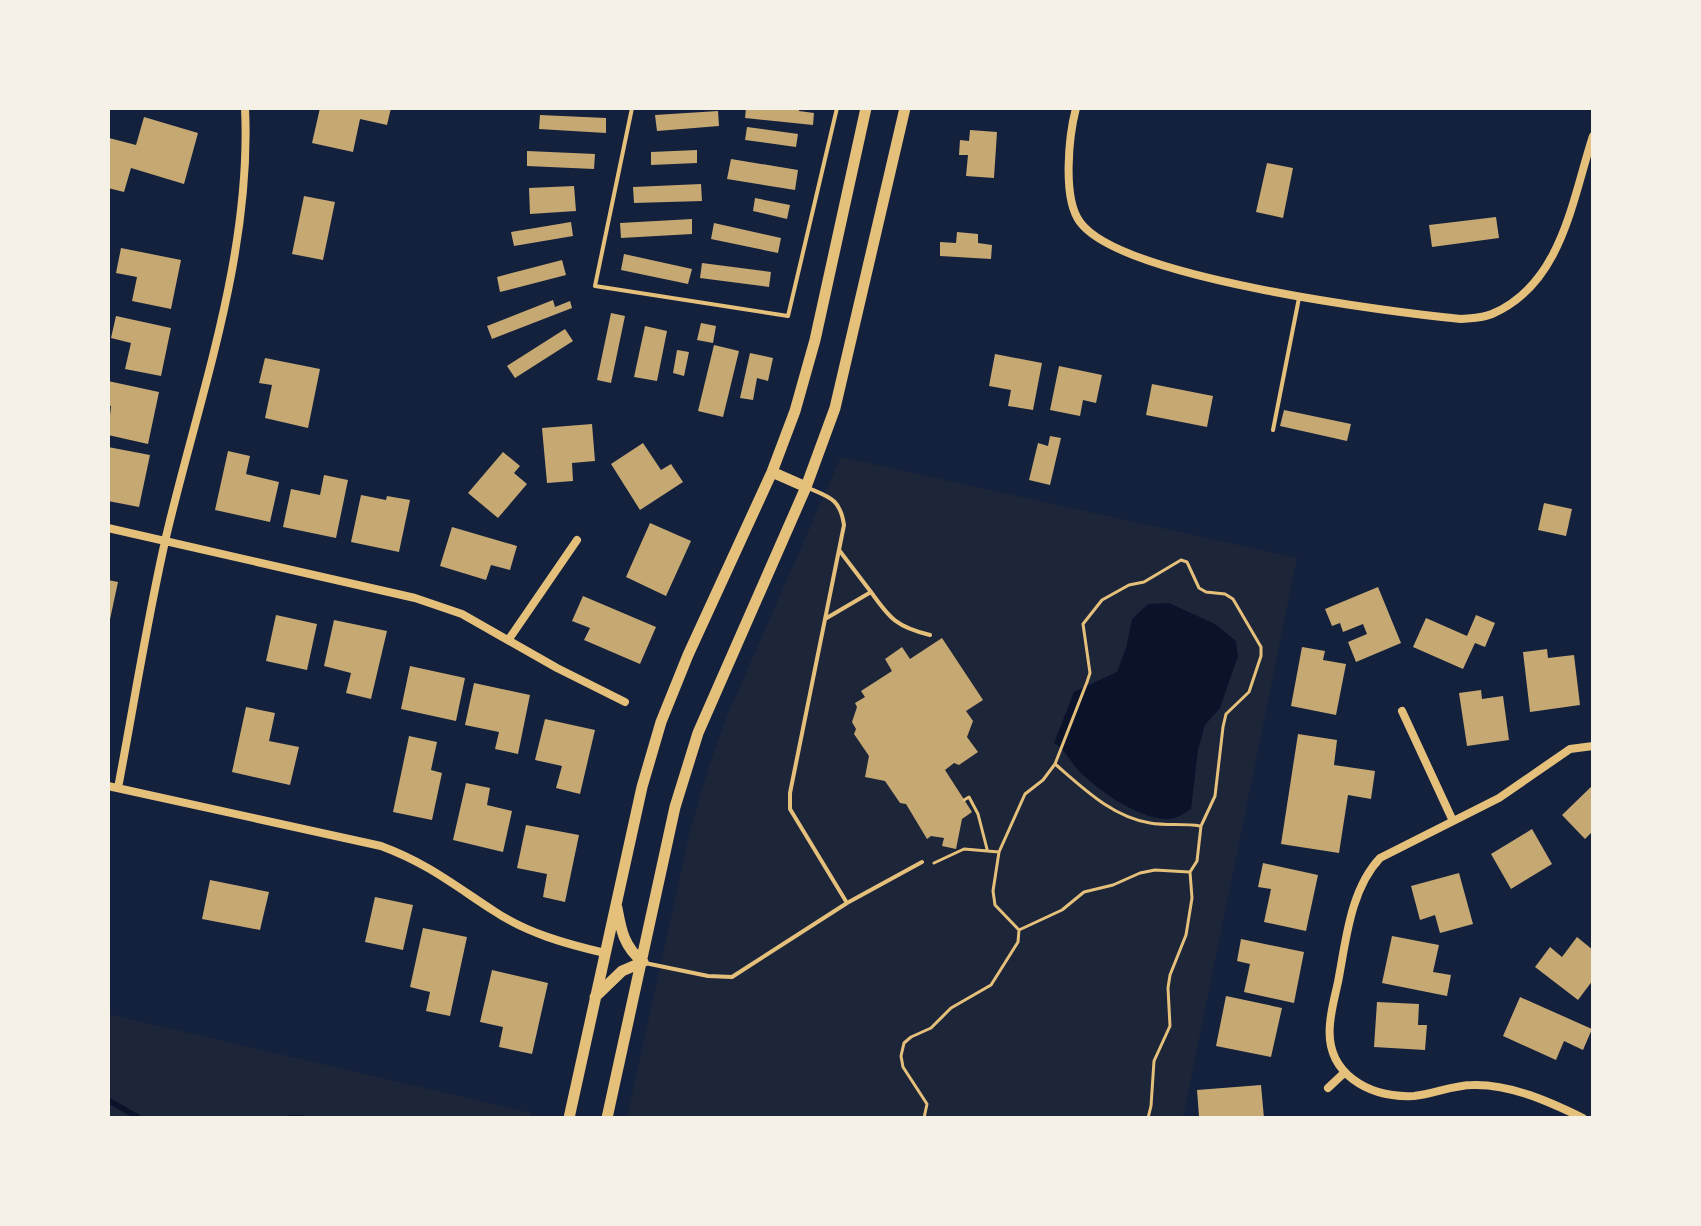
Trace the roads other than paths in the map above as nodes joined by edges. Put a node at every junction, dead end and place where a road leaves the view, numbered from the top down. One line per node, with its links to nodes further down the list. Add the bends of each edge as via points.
1 (245, 108): 13 (street, via 243,201 229,286)
2 (632, 108): 3 (lane, via 595,286 788,316)
3 (837, 108)
4 (866, 108): 10 (street, via 815,340)
5 (905, 108): 11 (street, via 835,408)
6 (1076, 108): 8 (street, via 1069,174 1080,223 1133,255 1234,285)
7 (1593, 136): 8 (street, via 1552,258 1538,281 1489,316 1461,319)
8 (1299, 296): 9 (lane)
9 (1273, 430)
10 (772, 472): 11 (street); 26 (street, via 661,722)
11 (806, 487): 15 (lane, via 832,498 842,510); 29 (street, via 698,733 675,807)
12 (108, 528): 13 (street)
13 (166, 540): 19 (street, via 415,598 462,614); 23 (street)
14 (577, 540): 19 (street)
15 (839, 550): 16 (lane); 17 (lane)
16 (871, 592): 17 (lane); 18 (lane, via 900,626)
17 (825, 619): 27 (lane, via 790,809)
18 (930, 635)
19 (509, 639): 20 (street)
20 (625, 702)
21 (1402, 711): 24 (street)
22 (1593, 746): 24 (street, via 1570,749 1499,798)
23 (113, 787): 28 (street, via 381,846 413,857 525,929)
24 (1453, 821): 31 (street, via 1380,858 1367,872 1349,925 1329,1027)
25 (922, 862): 27 (lane)
26 (616, 903): 28 (street); 29 (street, via 622,937)
27 (847, 903): 29 (lane, via 732,977)
28 (605, 953): 30 (street)
29 (643, 962): 30 (street, via 622,971); 34 (street)
30 (595, 997): 33 (street)
31 (1344, 1073): 32 (street); 35 (street, via 1362,1087 1386,1094 1414,1096 1474,1084 1518,1091)
32 (1328, 1088)
33 (570, 1113)
34 (607, 1118)
35 (1583, 1118)

